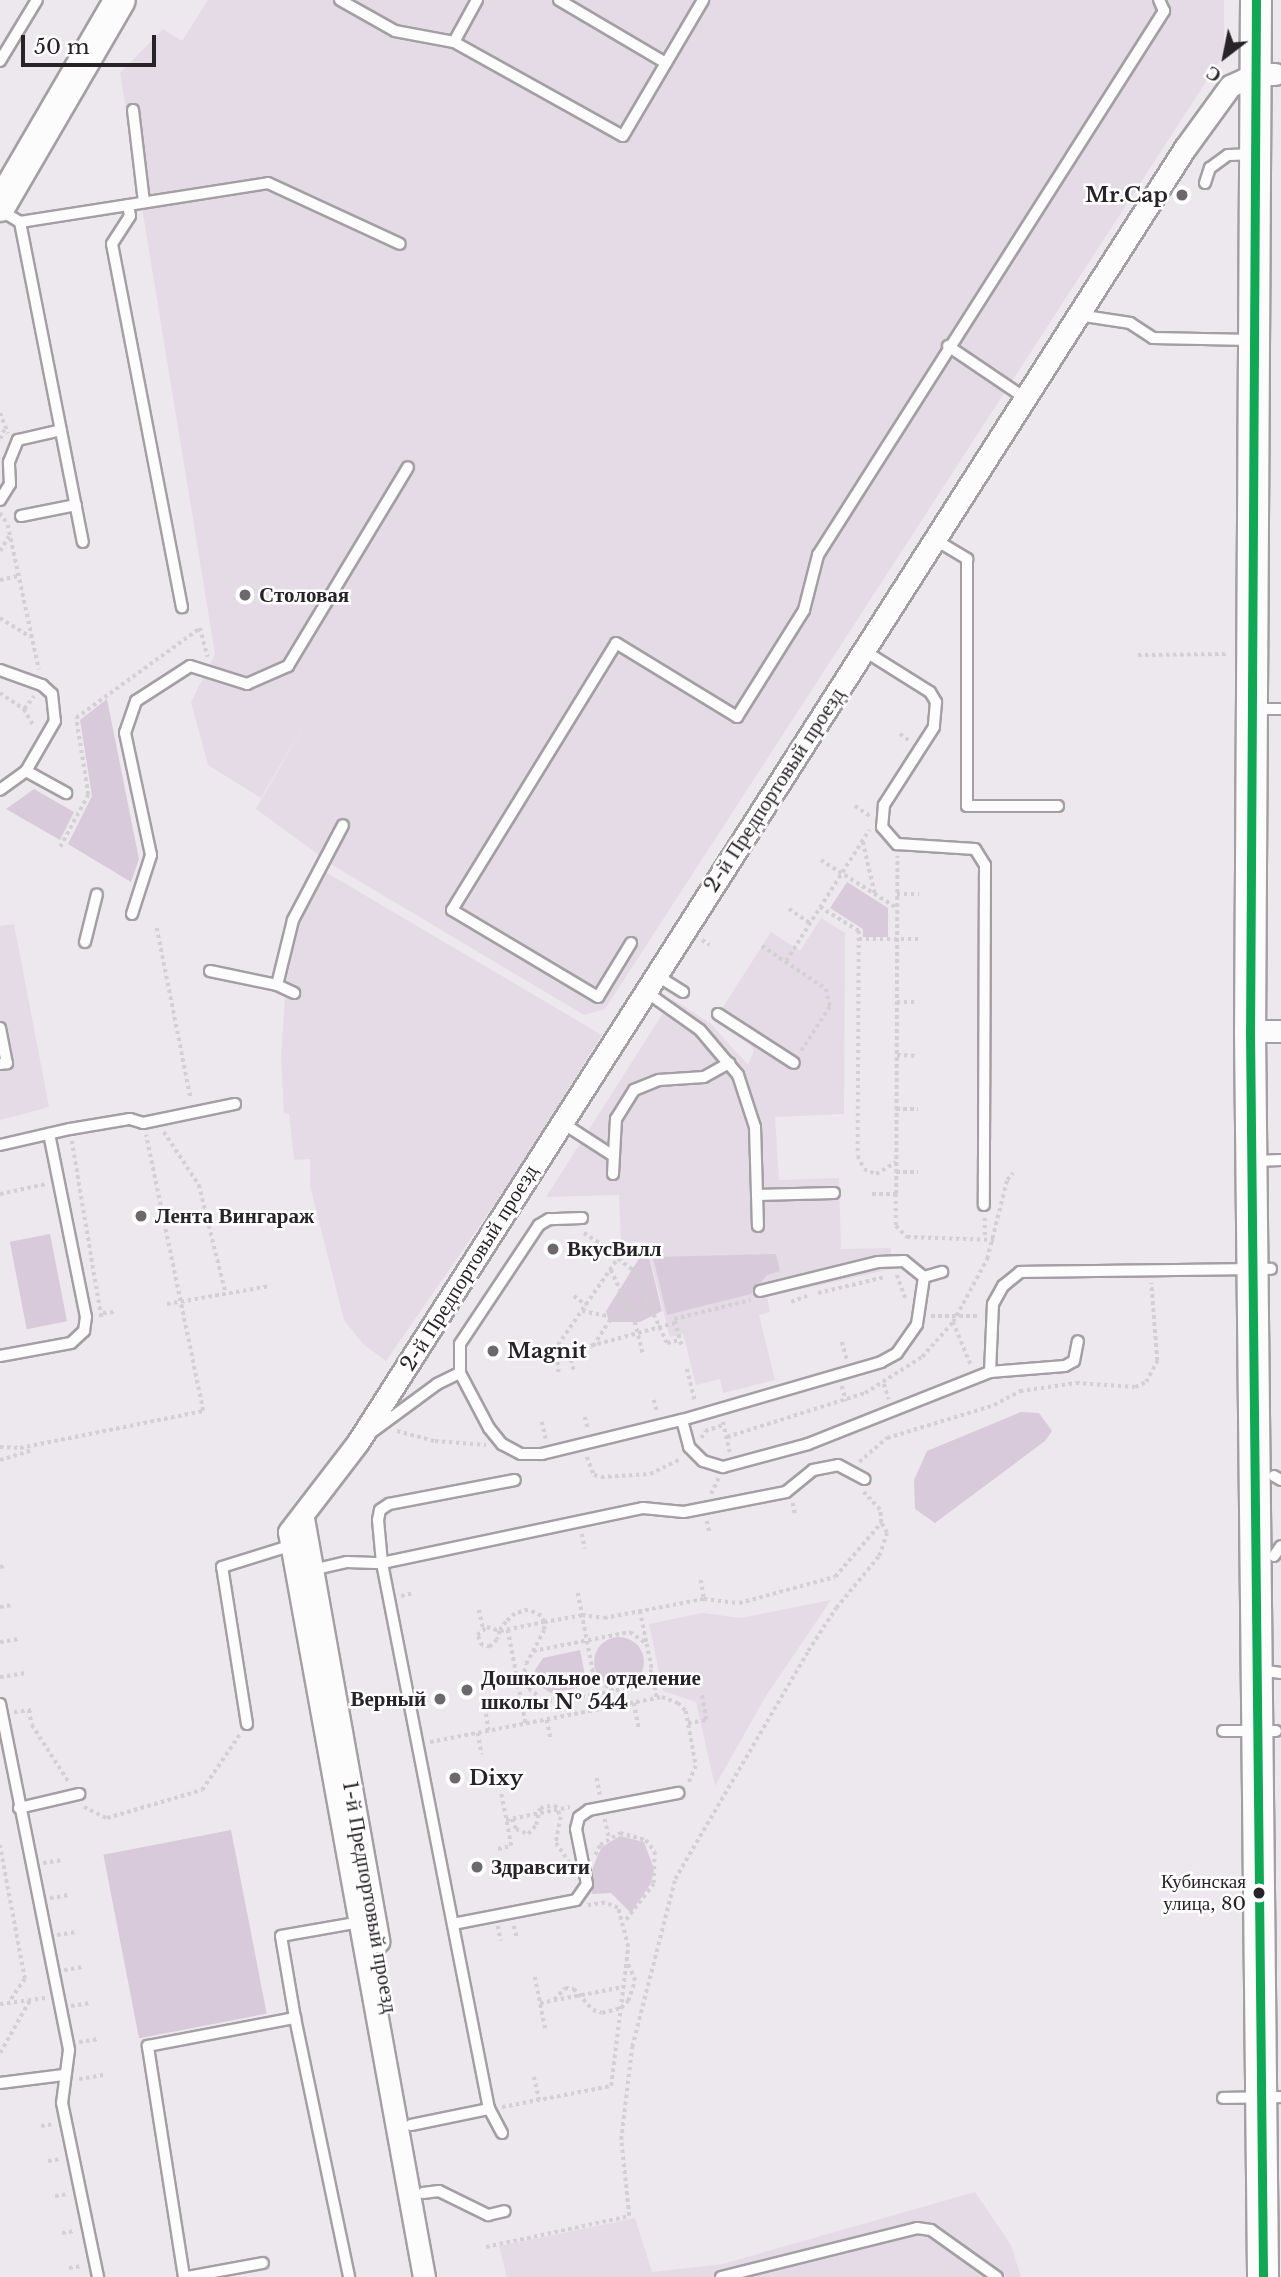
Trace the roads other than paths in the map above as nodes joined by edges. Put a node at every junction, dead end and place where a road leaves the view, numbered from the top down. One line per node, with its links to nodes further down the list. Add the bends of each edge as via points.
1 (37, 0): 12 (lane)
2 (98, 0): 17 (main road)
3 (120, 0): 21 (main road)
4 (340, 0): 11 (lane, via 395,31)
5 (477, 0): 11 (lane)
6 (559, 0): 13 (lane)
7 (703, 0): 13 (lane)
8 (1159, 0): 25 (lane, via 1164,11)
9 (1256, 0): 14 (main road)
10 (1275, 0): 14 (main road)
11 (454, 41): 13 (lane, via 623,136)
12 (0, 61)
13 (666, 63)
14 (1265, 74): 16 (main road); 23 (street, 2-й Предпортовый проезд, via 1230,86); 37 (main road)
15 (133, 110): 19 (lane)
16 (1255, 154): 18 (lane, via 1228,155 1210,168); 24 (main road)
17 (0, 167)
18 (1205, 183)
19 (144, 202): 20 (lane); 22 (lane, via 268,183)
20 (128, 205): 21 (lane); 34 (lane, via 130,216 112,244)
21 (7, 213): 27 (lane)
22 (400, 244)
23 (1078, 315): 24 (lane, via 1130,323 1153,338); 26 (street, 2-й Предпортовый проезд)
24 (1254, 340): 37 (main road)
25 (948, 346): 26 (lane); 46 (lane, via 818,555 804,610 737,717 616,643 452,910 598,997)
26 (1025, 398): 32 (street, 2-й Предпортовый проезд)
27 (61, 430): 29 (lane, via 18,440 9,462 10,484); 30 (lane)
28 (408, 467): 44 (lane, via 288,666 247,684 190,666 136,701 125,733 151,855)
29 (0, 500)
30 (76, 505): 31 (lane); 33 (lane)
31 (21, 516)
32 (934, 539): 35 (street, 2-й Предпортовый проезд); 41 (lane, via 967,559 967,806)
33 (83, 542)
34 (182, 607)
35 (863, 650): 48 (street, 2-й Предпортовый проезд); 67 (lane, via 930,692 936,702 933,727 881,816 882,827 897,844 975,849 985,865)
36 (0, 670): 38 (lane, via 42,685 52,694 55,721)
37 (1268, 709): 54 (main road); 54 (main road, via 1255,968)
38 (26, 771): 39 (lane); 40 (lane)
39 (0, 790)
40 (66, 793)
41 (1058, 806)
42 (343, 825): 49 (lane, via 293,920)
43 (97, 894): 45 (lane)
44 (132, 914)
45 (85, 942)
46 (631, 943)
47 (209, 971): 49 (lane)
48 (650, 983): 50 (lane); 55 (lane); 59 (street, 2-й Предпортовый проезд)
49 (277, 985): 51 (lane)
50 (682, 992)
51 (294, 993)
52 (718, 1014): 56 (lane)
53 (0, 1028): 57 (lane, via 7,1063)
54 (1267, 1031): 63 (main road)
55 (729, 1063): 62 (lane, via 704,1077 659,1080 634,1090 616,1119); 66 (lane, via 748,1100 755,1127)
56 (794, 1063)
57 (0, 1065)
58 (235, 1104): 60 (lane, via 143,1123 130,1119)
59 (561, 1122): 62 (lane); 79 (street, 2-й Предпортовый проезд)
60 (49, 1134): 61 (lane); 75 (lane, via 86,1317 84,1331 71,1343)
61 (0, 1145)
62 (612, 1155): 64 (lane)
63 (1267, 1161): 70 (main road)
64 (613, 1174)
65 (834, 1193): 66 (lane)
66 (757, 1195): 69 (lane)
67 (984, 1205)
68 (582, 1218): 77 (lane, via 549,1219 539,1225 466,1330 458,1359)
69 (758, 1226)
70 (1262, 1269): 76 (lane, via 1020,1272 1003,1286 991,1316); 80 (main road); 87 (main road)
71 (942, 1272): 72 (lane)
72 (924, 1277): 73 (lane, via 911,1269 878,1262); 78 (lane, via 919,1316 909,1340 881,1362)
73 (760, 1291)
74 (1078, 1341): 76 (lane, via 1074,1362 1065,1366)
75 (0, 1356)
76 (990, 1372): 78 (lane, via 808,1444 728,1466 703,1461 689,1447)
77 (460, 1373): 78 (lane, via 502,1444 520,1454 542,1454); 79 (lane, via 437,1384)
78 (682, 1420)
79 (358, 1442): 83 (street, 2-й Предпортовый проезд)
80 (1277, 1478): 84 (main road)
81 (864, 1479): 85 (lane, via 838,1465 813,1470 786,1492 684,1512 643,1508)
82 (515, 1480): 85 (lane, via 389,1504 380,1510 378,1520)
83 (295, 1532): 86 (street, 1-й Предпортовый проезд); 89 (lane, via 222,1567); 95 (street, 1-й Предпортовый проезд)
84 (1278, 1550): 87 (main road)
85 (382, 1563): 86 (lane, via 346,1562); 96 (lane)
86 (312, 1570): 103 (street, 1-й Предпортовый проезд)
87 (1271, 1671): 91 (main road)
88 (0, 1704): 94 (lane)
89 (247, 1724)
90 (1223, 1731): 91 (lane)
91 (1266, 1731): 100 (main road)
92 (678, 1793): 96 (lane, via 589,1810 579,1817 576,1829 585,1894 568,1902)
93 (78, 1794): 94 (lane)
94 (19, 1808): 98 (lane, via 69,2050)
95 (360, 1922): 97 (lane, via 281,1936); 112 (street, 1-й Предпортовый проезд)
96 (453, 1924): 102 (lane)
97 (295, 2018): 110 (lane, via 148,2046); 111 (lane)
98 (64, 2078): 99 (lane); 109 (lane, via 62,2103)
99 (0, 2083)
100 (1270, 2097): 101 (lane); 106 (main road); 116 (main road)
101 (1223, 2098)
102 (489, 2109): 103 (lane); 104 (lane)
103 (411, 2125): 105 (street, 1-й Предпортовый проезд)
104 (502, 2133)
105 (423, 2193): 107 (lane, via 439,2191 488,2215); 113 (street, 1-й Предпортовый проезд)
106 (1281, 2205)
107 (505, 2211)
108 (263, 2263): 110 (lane)
109 (98, 2277)
110 (185, 2277)
111 (349, 2277)
112 (424, 2277)
113 (438, 2277)
114 (721, 2277): 115 (lane, via 917,2228 931,2230)
115 (997, 2277)
116 (1263, 2277)

